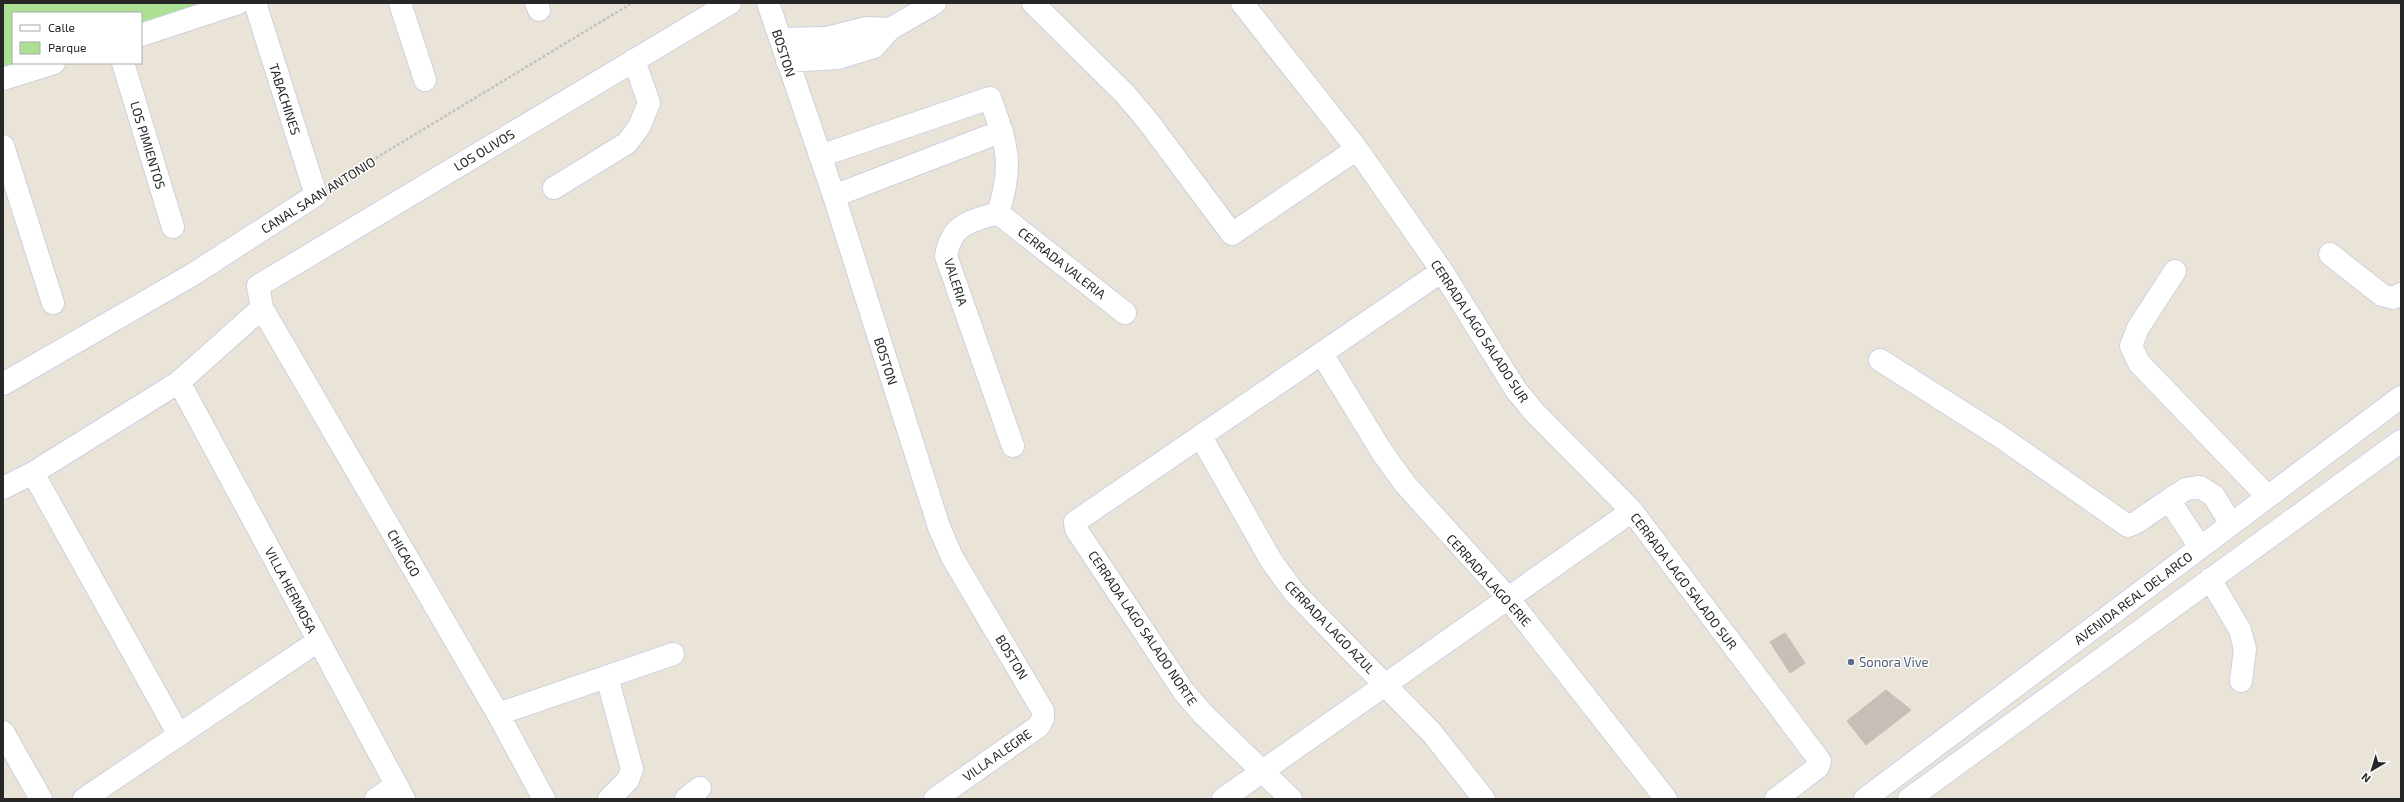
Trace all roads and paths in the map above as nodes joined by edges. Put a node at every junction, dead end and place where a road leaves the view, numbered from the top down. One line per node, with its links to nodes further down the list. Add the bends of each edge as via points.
1 (238, 3): 11 (street)
2 (255, 3): 24 (street, TABACHINES)
3 (400, 3): 18 (street)
4 (632, 3): 24 (path, CANAL SAAN ANTONIO)
5 (730, 3): 13 (street, LOS OLIVOS)
6 (768, 3): 12 (street, BOSTON)
7 (935, 3): 10 (street)
8 (1033, 3): 21 (street, via 1125,94 1232,234)
9 (1242, 3): 21 (street, CERRADA LAGO SALADO SUR)
10 (890, 29): 12 (street, via 867,28 828,38); 14 (street, via 874,46 846,56)
11 (142, 35)
12 (780, 39): 14 (street, BOSTON)
13 (634, 60): 23 (street, via 650,103 639,127 627,143); 33 (street, LOS OLIVOS, via 261,282 257,288)
14 (787, 61): 22 (street, BOSTON)
15 (51, 64): 17 (street)
16 (123, 64): 27 (street, LOS PIMIENTOS)
17 (3, 79)
18 (425, 80)
19 (1002, 131): 22 (street, via 990,98); 25 (street); 26 (street, via 1008,162 1007,188)
20 (3, 146): 32 (street)
21 (1357, 149): 29 (street, CERRADA LAGO SALADO SUR)
22 (820, 156): 25 (street, BOSTON)
23 (554, 188)
24 (316, 195): 38 (street, CANAL SAAN ANTONIO, via 192,275)
25 (834, 196): 59 (street, BOSTON, via 938,526 964,580)
26 (998, 213): 34 (street, CERRADA VALERIA); 43 (street, VALERIA, via 960,227 949,240 946,256)
27 (173, 227)
28 (2330, 254): 31 (street, via 2382,295 2393,298)
29 (1442, 271): 35 (street); 49 (street, CERRADA LAGO SALADO SUR, via 1516,390 1535,413)
30 (2175, 271): 47 (street, via 2138,328 2132,346 2136,358)
31 (2401, 294)
32 (53, 303)
33 (262, 308): 37 (street); 61 (street, CHICAGO)
34 (1125, 313)
35 (1322, 354): 40 (street); 53 (street, CERRADA LAGO ERIE, via 1382,452 1405,484)
36 (1880, 360): 48 (street, via 2001,438 2128,526)
37 (179, 382): 44 (street); 54 (street, VILLA HERMOSA)
38 (3, 384)
39 (2401, 397): 42 (street, AVENIDA REAL DEL ARCO)
40 (1201, 438): 58 (street, CERRADA LAGO AZUL, via 1272,562 1294,592); 65 (street, CERRADA LAGO SALADO NORTE, via 1078,518 1075,522 1076,529 1184,692)
41 (2401, 441): 45 (street)
42 (2335, 445): 45 (street); 47 (street, AVENIDA REAL DEL ARCO)
43 (1013, 446)
44 (34, 473): 46 (street); 64 (street)
45 (2356, 474): 52 (street)
46 (3, 488)
47 (2267, 496): 50 (street, AVENIDA REAL DEL ARCO)
48 (2169, 500): 50 (street, via 2186,489 2200,486 2214,496); 51 (street)
49 (1632, 511): 53 (street); 77 (street, CERRADA LAGO SALADO SUR, via 1820,761 1818,767)
50 (2231, 524): 51 (street, AVENIDA REAL DEL ARCO)
51 (2200, 547): 60 (street, AVENIDA REAL DEL ARCO)
52 (2210, 579): 57 (street, via 2240,630 2245,649); 62 (street)
53 (1508, 598): 58 (street); 76 (street, CERRADA LAGO ERIE)
54 (318, 641): 64 (street); 66 (street, VILLA HERMOSA)
55 (673, 654): 56 (street)
56 (607, 677): 61 (street); 71 (street, via 632,770 628,780)
57 (2241, 681)
58 (1386, 684): 65 (street); 75 (street, CERRADA LAGO AZUL, via 1432,733)
59 (1039, 702): 72 (street, VILLA ALEGRE, via 1043,718 1039,726)
60 (1991, 705): 62 (street); 78 (street, AVENIDA REAL DEL ARCO)
61 (498, 714): 70 (street, CHICAGO)
62 (2007, 727): 79 (street)
63 (3, 732): 67 (street)
64 (178, 735): 68 (street)
65 (1264, 770): 73 (street); 74 (street, CERRADA LAGO SALADO NORTE)
66 (400, 792): 69 (street)
67 (41, 799)
68 (84, 799)
69 (376, 799)
70 (544, 799)
71 (609, 799)
72 (935, 799)
73 (1223, 799)
74 (1291, 799)
75 (1484, 799)
76 (1666, 799)
77 (1776, 799)
78 (1865, 799)
79 (1910, 799)

